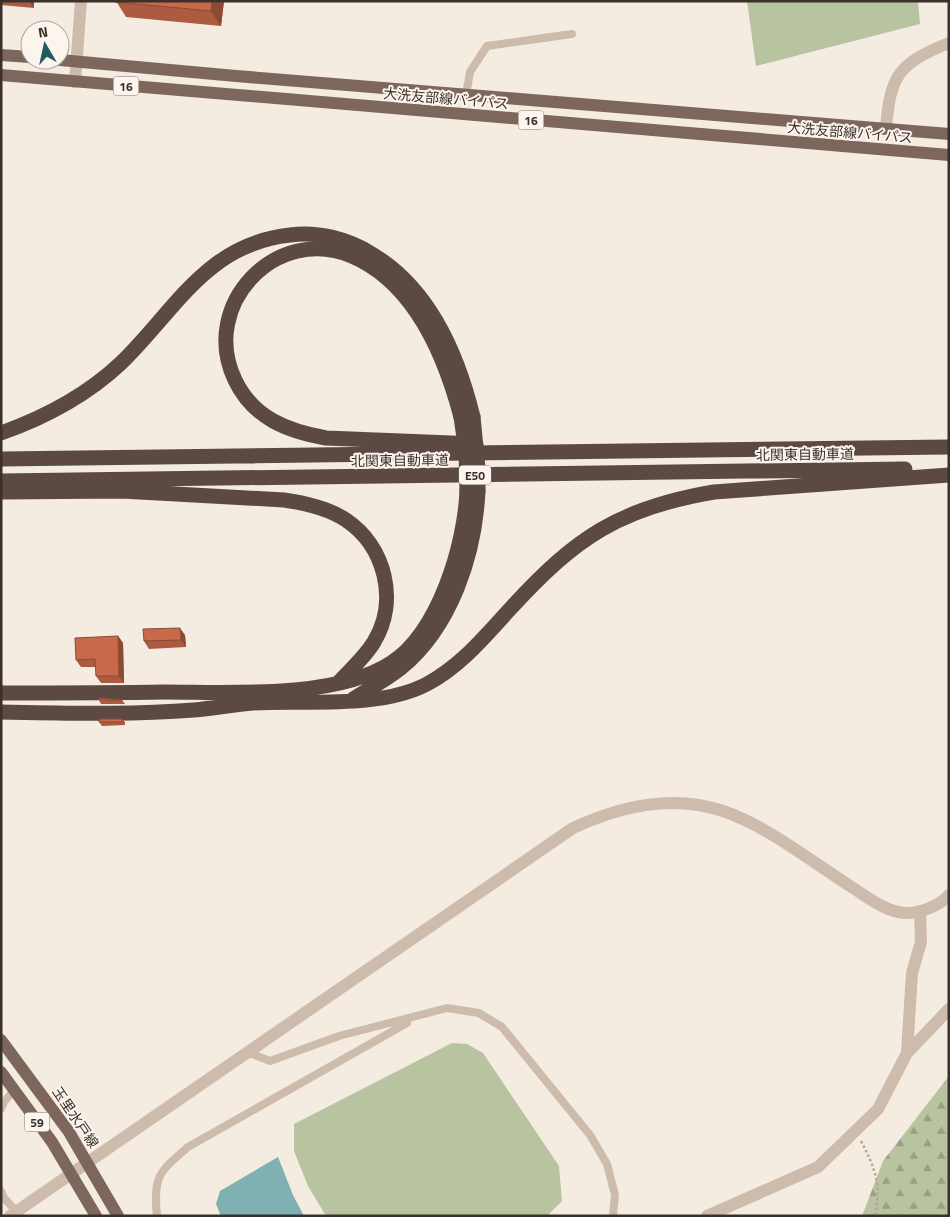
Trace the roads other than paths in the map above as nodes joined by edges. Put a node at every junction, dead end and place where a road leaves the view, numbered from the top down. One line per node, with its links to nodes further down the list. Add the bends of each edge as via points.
1 (81, 1): 7 (street)
2 (572, 34): 10 (lane, via 487,46 470,72)
3 (949, 43): 11 (street, via 906,64 896,79 888,106)
4 (1, 55): 5 (main road)
5 (20, 56)
6 (70, 61): 7 (main road, 大洗友部線バイパス / 16)
7 (76, 61): 9 (street); 10 (main road, 大洗友部線バイパス / 16)
8 (1, 76): 9 (main road, 大洗友部線バイパス / 16)
9 (74, 82): 13 (main road, 大洗友部線バイパス / 16)
10 (466, 95): 11 (main road, 大洗友部線バイパス / 16)
11 (886, 129): 12 (main road, 大洗友部線バイパス / 16)
12 (949, 134)
13 (949, 155)
14 (467, 417): 15 (highway, via 460,372 450,349 438,324 407,283 393,268 360,246 328,236 302,234 258,240 225,256 192,284 121,363 97,384 49,414); 17 (highway, via 427,327 397,288 368,264 331,250 291,253 260,269 235,300 225,336 231,372 251,404 280,426 303,434 335,438); 22 (highway, bridge, via 466,452)
15 (1, 433)
16 (949, 447): 17 (highway, 北関東自動車道 / E50)
17 (657, 451): 18 (highway, 北関東自動車道 / E50)
18 (1, 459)
19 (949, 468): 21 (highway, 北関東自動車道 / E50)
20 (949, 475): 26 (highway, via 753,488 682,498 652,506 626,516 576,544 535,582 483,640 444,674 407,692 376,699)
21 (1, 481)
22 (472, 491): 24 (highway, via 457,552 439,601 422,630 394,662 364,677); 26 (highway, via 477,513 466,559 441,621 402,668)
23 (1, 492): 24 (highway, via 122,491 284,500 307,504 345,519 364,536 378,558 384,574 386,608 375,642)
24 (339, 682): 25 (highway, via 314,688 254,692)
25 (1, 693)
26 (351, 700): 27 (highway, via 115,713)
27 (1, 712)
28 (949, 895): 29 (street)
29 (920, 912): 33 (street, via 903,913 878,904 759,828 724,811 660,802 633,807 602,815 573,828); 34 (street, via 922,942 912,973)
30 (949, 1009): 34 (street)
31 (415, 1018): 33 (lane, via 339,1036 270,1061); 44 (lane, via 188,1147 164,1168 154,1191); 45 (lane, via 447,1008 479,1013 502,1027 590,1135 607,1164 615,1195)
32 (1, 1040): 38 (main road, 玉里水戸線 / 59, via 32,1079)
33 (247, 1052): 38 (street)
34 (907, 1053): 46 (street, via 878,1109 818,1167)
35 (1, 1072): 36 (main road, 59)
36 (15, 1090): 37 (lane); 39 (main road, 59)
37 (1, 1109)
38 (87, 1161): 39 (street); 43 (main road, 玉里水戸線 / 59)
39 (70, 1173): 41 (street); 42 (main road, 59)
40 (1, 1191): 41 (lane)
41 (13, 1213)
42 (96, 1216)
43 (118, 1216)
44 (157, 1216)
45 (614, 1216)
46 (708, 1216)

